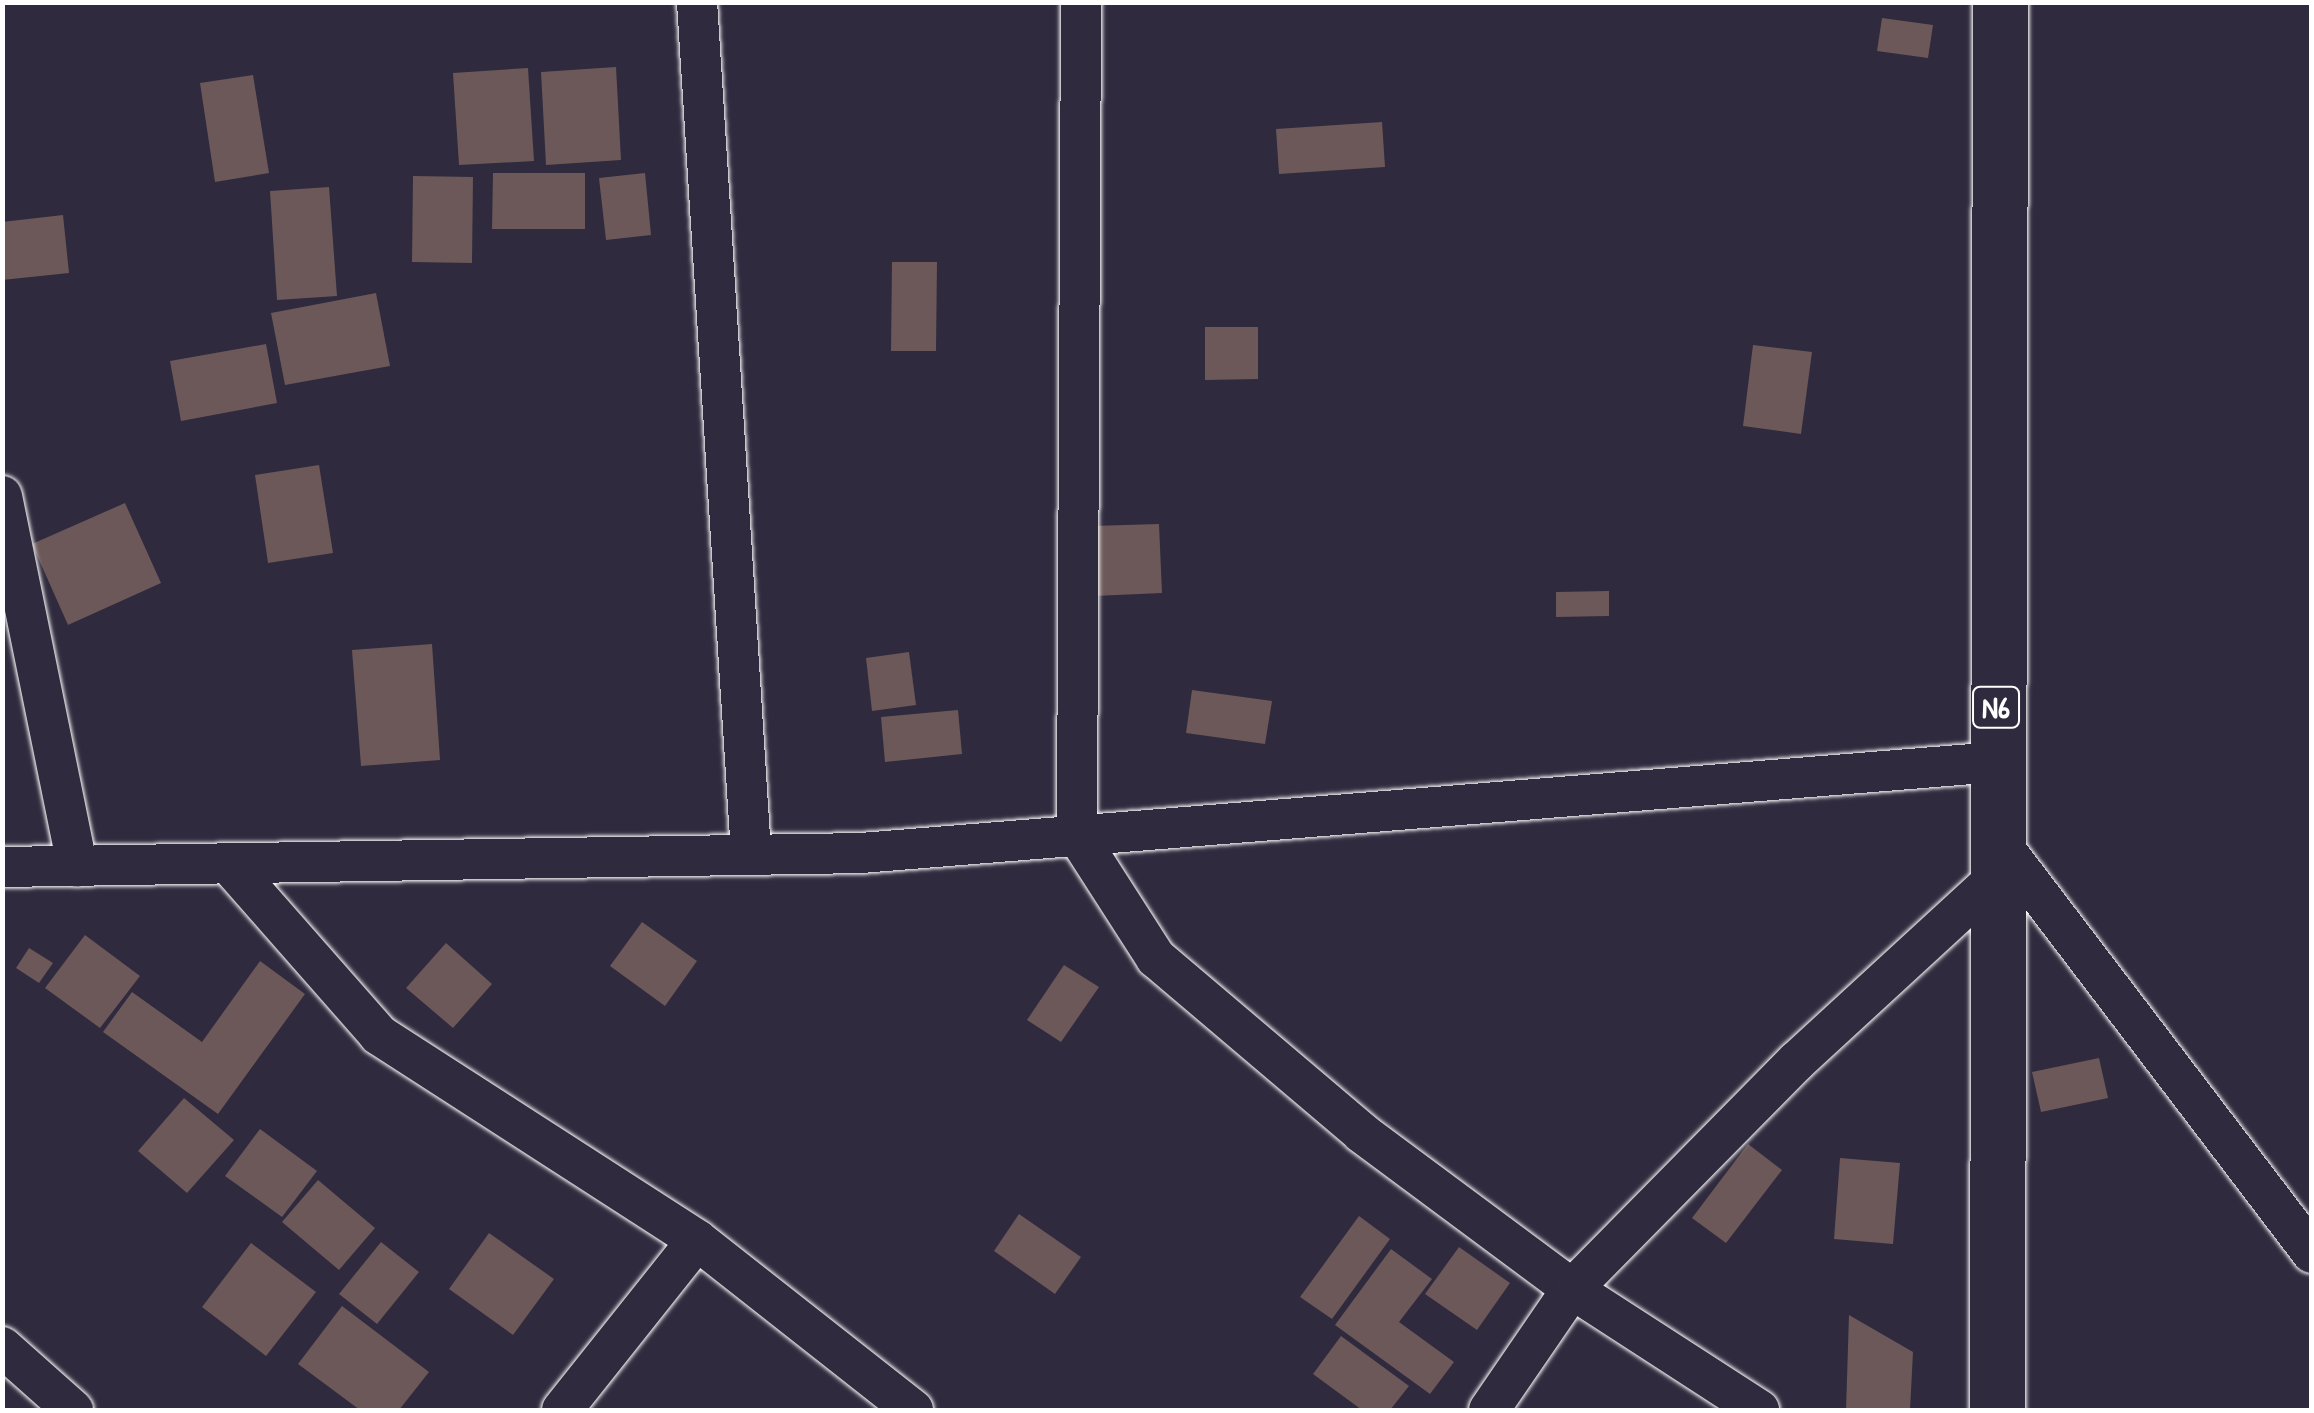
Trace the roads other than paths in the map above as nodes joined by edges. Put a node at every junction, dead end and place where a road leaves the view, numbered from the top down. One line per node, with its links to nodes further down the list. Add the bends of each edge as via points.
1 (698, 2): 7 (street)
2 (1082, 2): 6 (street)
3 (2000, 2): 5 (highway, N6)
4 (2, 496): 10 (street)
5 (1996, 762): 6 (street); 8 (highway, N6)
6 (1077, 835): 7 (street); 14 (street, via 1156,958 1362,1132)
7 (751, 854): 9 (street)
8 (1997, 858): 13 (street); 14 (street); 21 (highway, N6)
9 (229, 864): 10 (street); 12 (street, via 379,1034)
10 (77, 866): 11 (street)
11 (2, 867)
12 (697, 1240): 17 (street); 18 (street)
13 (2312, 1253)
14 (1572, 1289): 19 (street); 20 (street)
15 (2, 1347): 16 (street)
16 (73, 1410)
17 (562, 1410)
18 (913, 1410)
19 (1489, 1410)
20 (1759, 1410)
21 (1998, 1410)

